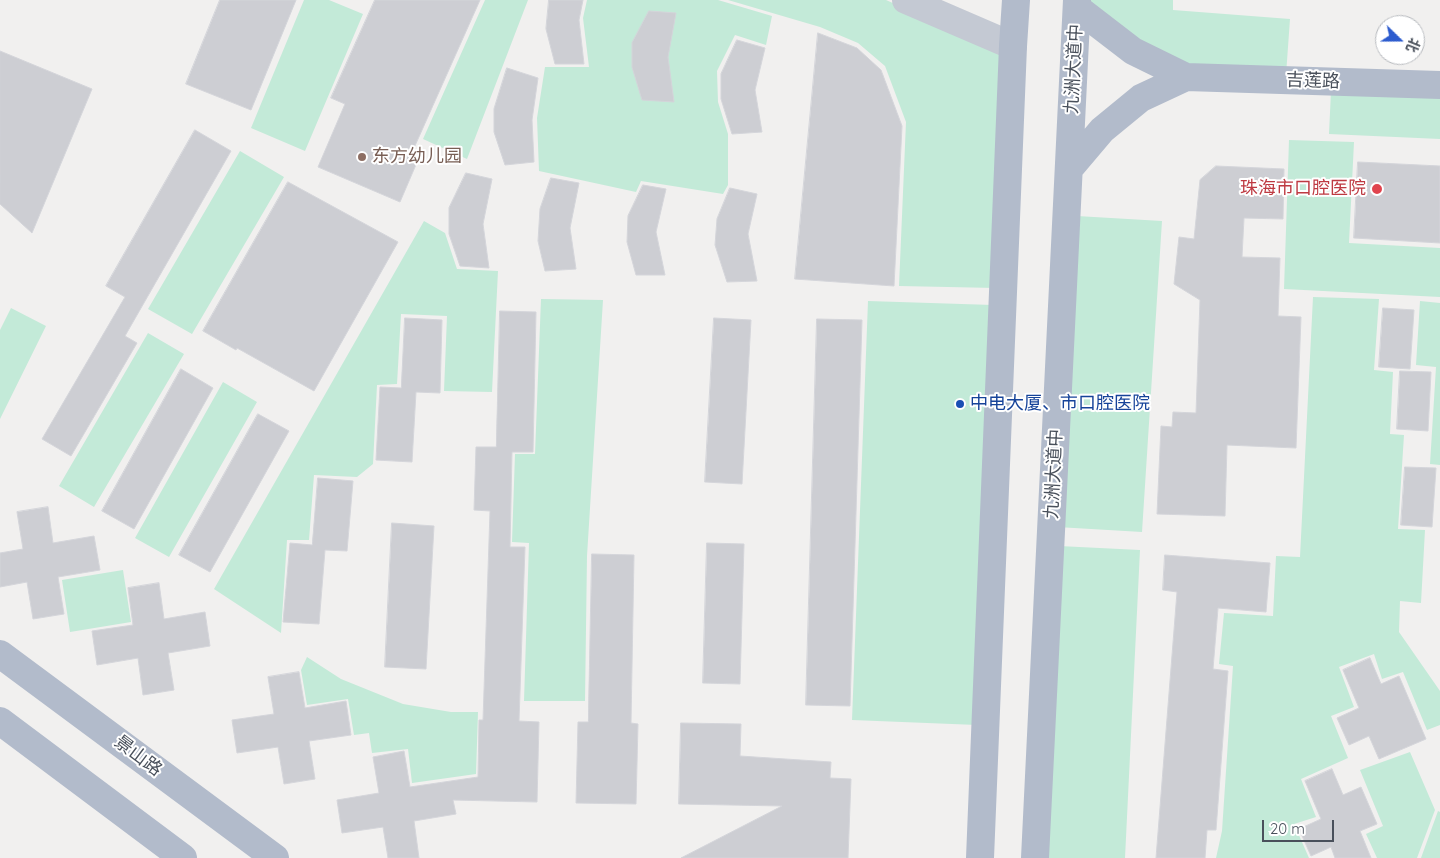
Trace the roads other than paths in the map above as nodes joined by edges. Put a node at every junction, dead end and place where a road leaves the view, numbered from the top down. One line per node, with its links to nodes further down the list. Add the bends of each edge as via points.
1 (906, 0): 4 (street)
2 (1016, 0): 4 (main road)
3 (1077, 4): 5 (main road, via 1132,51); 7 (main road, 九洲大道中)
4 (1013, 46): 12 (main road)
5 (1186, 77): 6 (main road, 吉莲路); 7 (main road, via 1141,98 1102,130)
6 (1440, 85)
7 (1069, 169): 13 (main road, 九洲大道中)
8 (0, 654): 11 (main road, 景山路)
9 (0, 721): 10 (main road)
10 (183, 858)
11 (275, 858)
12 (980, 858)
13 (1035, 858)

